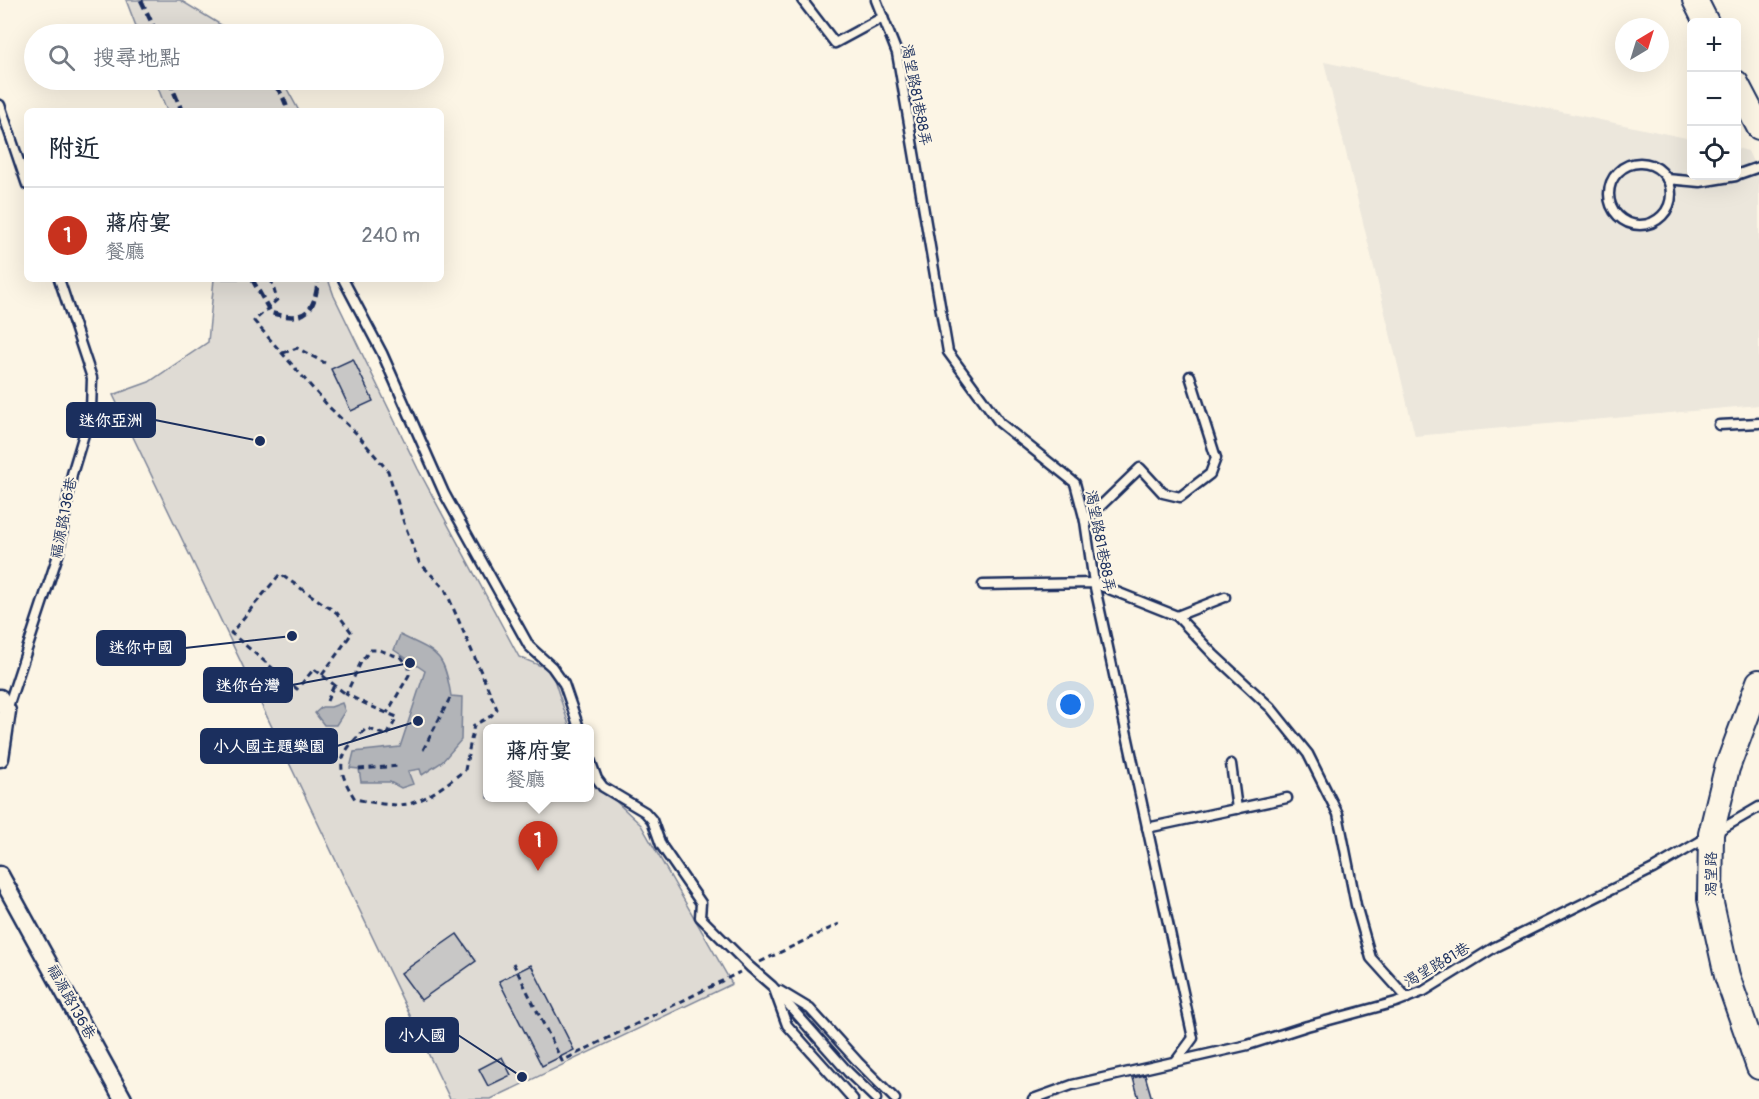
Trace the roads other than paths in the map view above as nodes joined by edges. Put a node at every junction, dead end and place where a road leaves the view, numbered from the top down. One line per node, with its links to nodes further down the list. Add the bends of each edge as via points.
1 (802, 0): 4 (lane, via 835,43)
2 (876, 0): 4 (lane, 渴望路81巷88弄)
3 (1695, 0): 5 (street)
4 (883, 17): 19 (lane, 渴望路81巷88弄, via 897,53 948,352 1000,423 1075,483)
5 (1704, 18)
6 (1741, 91): 8 (street)
7 (0, 105): 11 (lane)
8 (1759, 127)
9 (1759, 167): 10 (lane)
10 (1741, 173)
11 (24, 176)
12 (1667, 179): 12 (lane, via 1670,199 1653,222 1633,224 1611,205 1610,184 1622,168 1642,163); 13 (lane)
13 (1710, 180)
14 (60, 282): 25 (lane, 福源路136巷, via 92,378 91,411 72,474 60,552)
15 (345, 282): 26 (lane, via 382,353 444,493 529,646 564,684)
16 (1190, 376): 19 (lane, via 1216,458 1210,474 1180,497 1163,493 1140,468)
17 (1759, 423): 18 (lane)
18 (1719, 425)
19 (1084, 521): 20 (lane, 渴望路81巷88弄)
20 (1094, 583): 21 (lane); 23 (lane); 33 (lane, 渴望路81巷88弄)
21 (983, 585)
22 (1225, 597): 23 (lane)
23 (1176, 616): 37 (lane, via 1271,708 1308,754 1338,814 1371,958)
24 (1759, 682): 34 (street, 渴望路, via 1727,768)
25 (4, 704): 27 (street, 福源路136巷)
26 (577, 724)
27 (0, 758)
28 (1231, 764): 32 (lane)
29 (594, 771): 36 (lane, via 603,787 652,820 661,845 701,903 700,917)
30 (1287, 798): 32 (lane)
31 (1759, 807): 34 (lane, 渴望路81巷)
32 (1237, 809): 33 (lane)
33 (1147, 828): 38 (lane, 渴望路81巷88弄, via 1193,1038)
34 (1712, 834): 37 (lane, 渴望路81巷, via 1653,869 1495,947); 39 (street, 渴望路, via 1710,899 1727,976)
35 (0, 875): 40 (street, 福源路136巷)
36 (772, 986): 41 (lane, via 787,1025); 42 (lane); 43 (lane, via 810,1009)
37 (1407, 998): 38 (lane, 渴望路81巷, via 1248,1045)
38 (1176, 1061): 44 (lane, 渴望路81巷, via 1072,1085)
39 (1759, 1067)
40 (123, 1099)
41 (853, 1099)
42 (876, 1099)
43 (895, 1099)
44 (1033, 1099)

